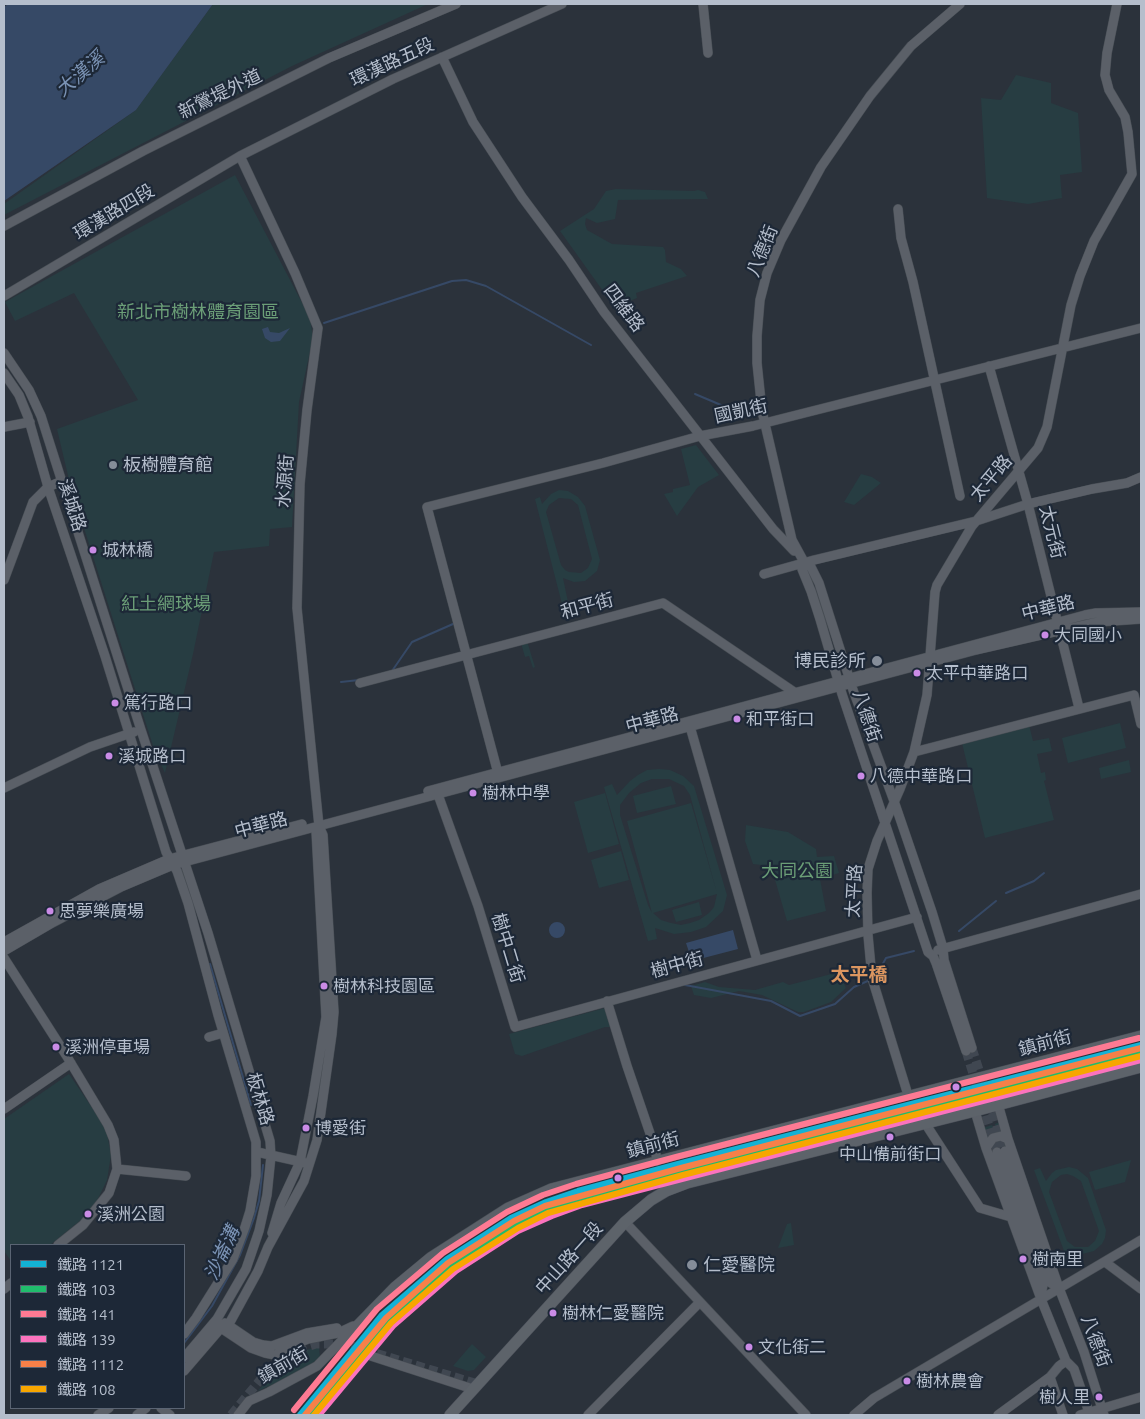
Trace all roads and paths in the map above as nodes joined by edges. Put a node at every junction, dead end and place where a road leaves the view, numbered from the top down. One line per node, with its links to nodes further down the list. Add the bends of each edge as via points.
1 (456, 4): 10 (street, 新鶯堤外道, via 312,66)
2 (562, 4): 7 (street, 環漢路五段)
3 (703, 4): 6 (street)
4 (960, 4): 19 (street, 八德街, via 911,46 870,96 821,167 781,240 767,274 757,323 757,363)
5 (1117, 4): 13 (street, 太平路, via 1106,53 1105,75 1125,117 1132,174 1094,241 1080,276)
6 (708, 54)
7 (442, 57): 8 (street, 環漢路五段); 21 (street, 四維路, via 473,122 495,158 604,312)
8 (240, 156): 11 (street, 環漢路四段); 52 (street, 水源街, via 318,328 300,484 297,608)
9 (898, 209): 17 (street, via 901,238)
10 (4, 226)
11 (4, 296)
12 (1141, 328): 13 (street, 國凱街)
13 (1063, 348): 15 (street, 國凱街); 22 (street, 太平路, via 1047,428 1038,448)
14 (4, 353): 24 (street, 溪城路, via 29,390 41,416)
15 (989, 366): 17 (street, 國凱街); 22 (street, 太元街)
16 (4, 373): 18 (street, via 19,395)
17 (934, 380): 19 (street, 國凱街); 26 (street)
18 (29, 419): 20 (street); 25 (street, 溪城路)
19 (764, 422): 21 (street, 國凱街); 29 (street, 八德街, via 792,540)
20 (4, 428)
21 (700, 436): 29 (street, 四維路, via 775,532); 35 (street, 國凱街, via 427,507)
22 (1019, 471): 27 (street, 太元街); 28 (street, 太平路)
23 (1141, 477): 27 (street, via 1127,483)
24 (62, 481): 25 (street); 45 (street, 溪城路)
25 (48, 487): 31 (street, via 33,502); 46 (street, 溪城路)
26 (960, 496)
27 (1028, 504): 28 (street); 34 (street, 太元街)
28 (976, 521): 29 (street); 36 (street, 太平路, via 937,585)
29 (804, 562): 30 (street); 37 (street, 八德街, via 820,582); 39 (street, 八德街, via 802,569)
30 (764, 574)
31 (4, 580)
32 (1141, 612): 34 (street, 中華路, via 1096,613)
33 (1141, 619): 34 (street, 中華路)
34 (1059, 626): 36 (street, 中華路); 42 (street, 太元街)
35 (466, 655): 38 (street, 和平街); 40 (street, 和平街, via 663,603); 48 (street)
36 (930, 659): 37 (street, 中華路); 47 (street, 太平路, via 927,695)
37 (850, 681): 39 (street, 中華路); 51 (street, 八德街)
38 (360, 683)
39 (839, 684): 40 (street, 中華路); 53 (street, 八德街)
40 (795, 695): 43 (street, 中華路)
41 (1138, 695): 42 (street); 44 (street)
42 (1079, 708): 47 (street)
43 (689, 724): 48 (street, 中華路, via 559,762); 64 (street)
44 (1141, 724)
45 (141, 730): 46 (street); 54 (street, 溪城路)
46 (128, 734): 49 (street, via 90,747); 55 (street, 溪城路)
47 (914, 752): 51 (street, 太平路)
48 (499, 775): 50 (street, 中華路)
49 (4, 788)
50 (436, 791): 52 (street, 中華路); 66 (street, 樹中二街, via 478,906 515,1027)
51 (894, 801): 53 (street, 太平路); 60 (street, 八德街)
52 (319, 823): 54 (street, 中華路); 84 (street, via 316,831 326,1017); 85 (street, via 323,835 334,1012 317,1140)
53 (885, 823): 57 (street, 八德街); 58 (street, 太平路, via 868,869)
54 (183, 858): 55 (street, 中華路); 82 (street, 板林路, via 246,1058 270,1141)
55 (171, 862): 59 (street, via 99,889); 61 (street); 67 (street, 板林路, via 188,903)
56 (1141, 894): 60 (street)
57 (917, 917): 58 (street, 樹中街); 62 (street, 八德街)
58 (869, 930): 64 (street, 樹中街); 73 (street, 太平路, via 873,982)
59 (4, 942)
60 (943, 948): 62 (street); 65 (street, 八德街)
61 (4, 951)
62 (928, 952): 65 (street, 八德街)
63 (4, 958): 71 (street)
64 (757, 960): 66 (street, 樹中街)
65 (940, 962): 70 (street)
66 (607, 1001): 83 (street)
67 (223, 1033): 69 (street); 80 (street, 板林路)
68 (1141, 1035): 73 (street, 鎮前街)
69 (209, 1037)
70 (969, 1049)
71 (72, 1064): 75 (street); 86 (street, via 108,1125 114,1140)
72 (1141, 1067): 74 (main road, 中山路一段)
73 (908, 1096): 83 (street, 鎮前街)
74 (998, 1104): 76 (main road, 中山路一段); 78 (street, 八德街)
75 (4, 1109)
76 (975, 1111): 77 (main road, 中山路一段); 79 (street, 八德街)
77 (925, 1123): 88 (street, via 980,1208); 89 (main road, 中山路一段, via 680,1185 651,1200)
78 (1008, 1139): 79 (street, via 1001,1136 993,1138); 95 (street, 八德街)
79 (986, 1148): 88 (street, 八德街)
80 (257, 1152): 82 (street); 102 (street, 板林路, via 250,1211 239,1243 217,1286)
81 (1001, 1152): 94 (street)
82 (271, 1156): 84 (street); 99 (street, via 259,1231 246,1269)
83 (657, 1161): 100 (street, 鎮前街, via 550,1188 508,1206 430,1257)
84 (300, 1162): 85 (street); 92 (street, via 281,1203)
85 (310, 1164): 92 (street, via 294,1202)
86 (116, 1169): 87 (street); 91 (street, via 109,1193 93,1214)
87 (186, 1176)
88 (1011, 1217): 97 (street, 八德街)
89 (625, 1222): 98 (street); 108 (main road, 中山路一段)
90 (1141, 1240): 93 (street)
91 (59, 1244)
92 (268, 1247): 101 (street, via 258,1271)
93 (1105, 1262): 95 (street); 96 (street)
94 (1046, 1284): 95 (street); 97 (street)
95 (1059, 1288): 97 (street); 110 (street, 八德街)
96 (1141, 1289)
97 (1041, 1299): 105 (street, 八德街); 117 (street, via 874,1398)
98 (700, 1302): 115 (street); 116 (street)
99 (217, 1319): 101 (street); 104 (street)
100 (357, 1324): 101 (street, via 307,1333 272,1346 253,1342); 101 (street, via 338,1334 308,1339 276,1355 251,1348); 113 (street, 鎮前街, via 317,1366 249,1401)
101 (225, 1326): 106 (street)
102 (185, 1333)
103 (371, 1356): 108 (street)
104 (185, 1357)
105 (1066, 1361): 107 (street); 112 (street, 八德街, via 1074,1369)
106 (185, 1370)
107 (1050, 1377): 111 (street); 118 (street)
108 (473, 1389): 114 (main road, 中山路一段)
109 (1141, 1397): 110 (street)
110 (1103, 1412): 112 (street)
111 (1004, 1413)
112 (1090, 1414): 119 (street)
113 (238, 1415)
114 (450, 1415)
115 (588, 1415)
116 (806, 1415)
117 (854, 1415)
118 (1063, 1415)
119 (1080, 1415)

